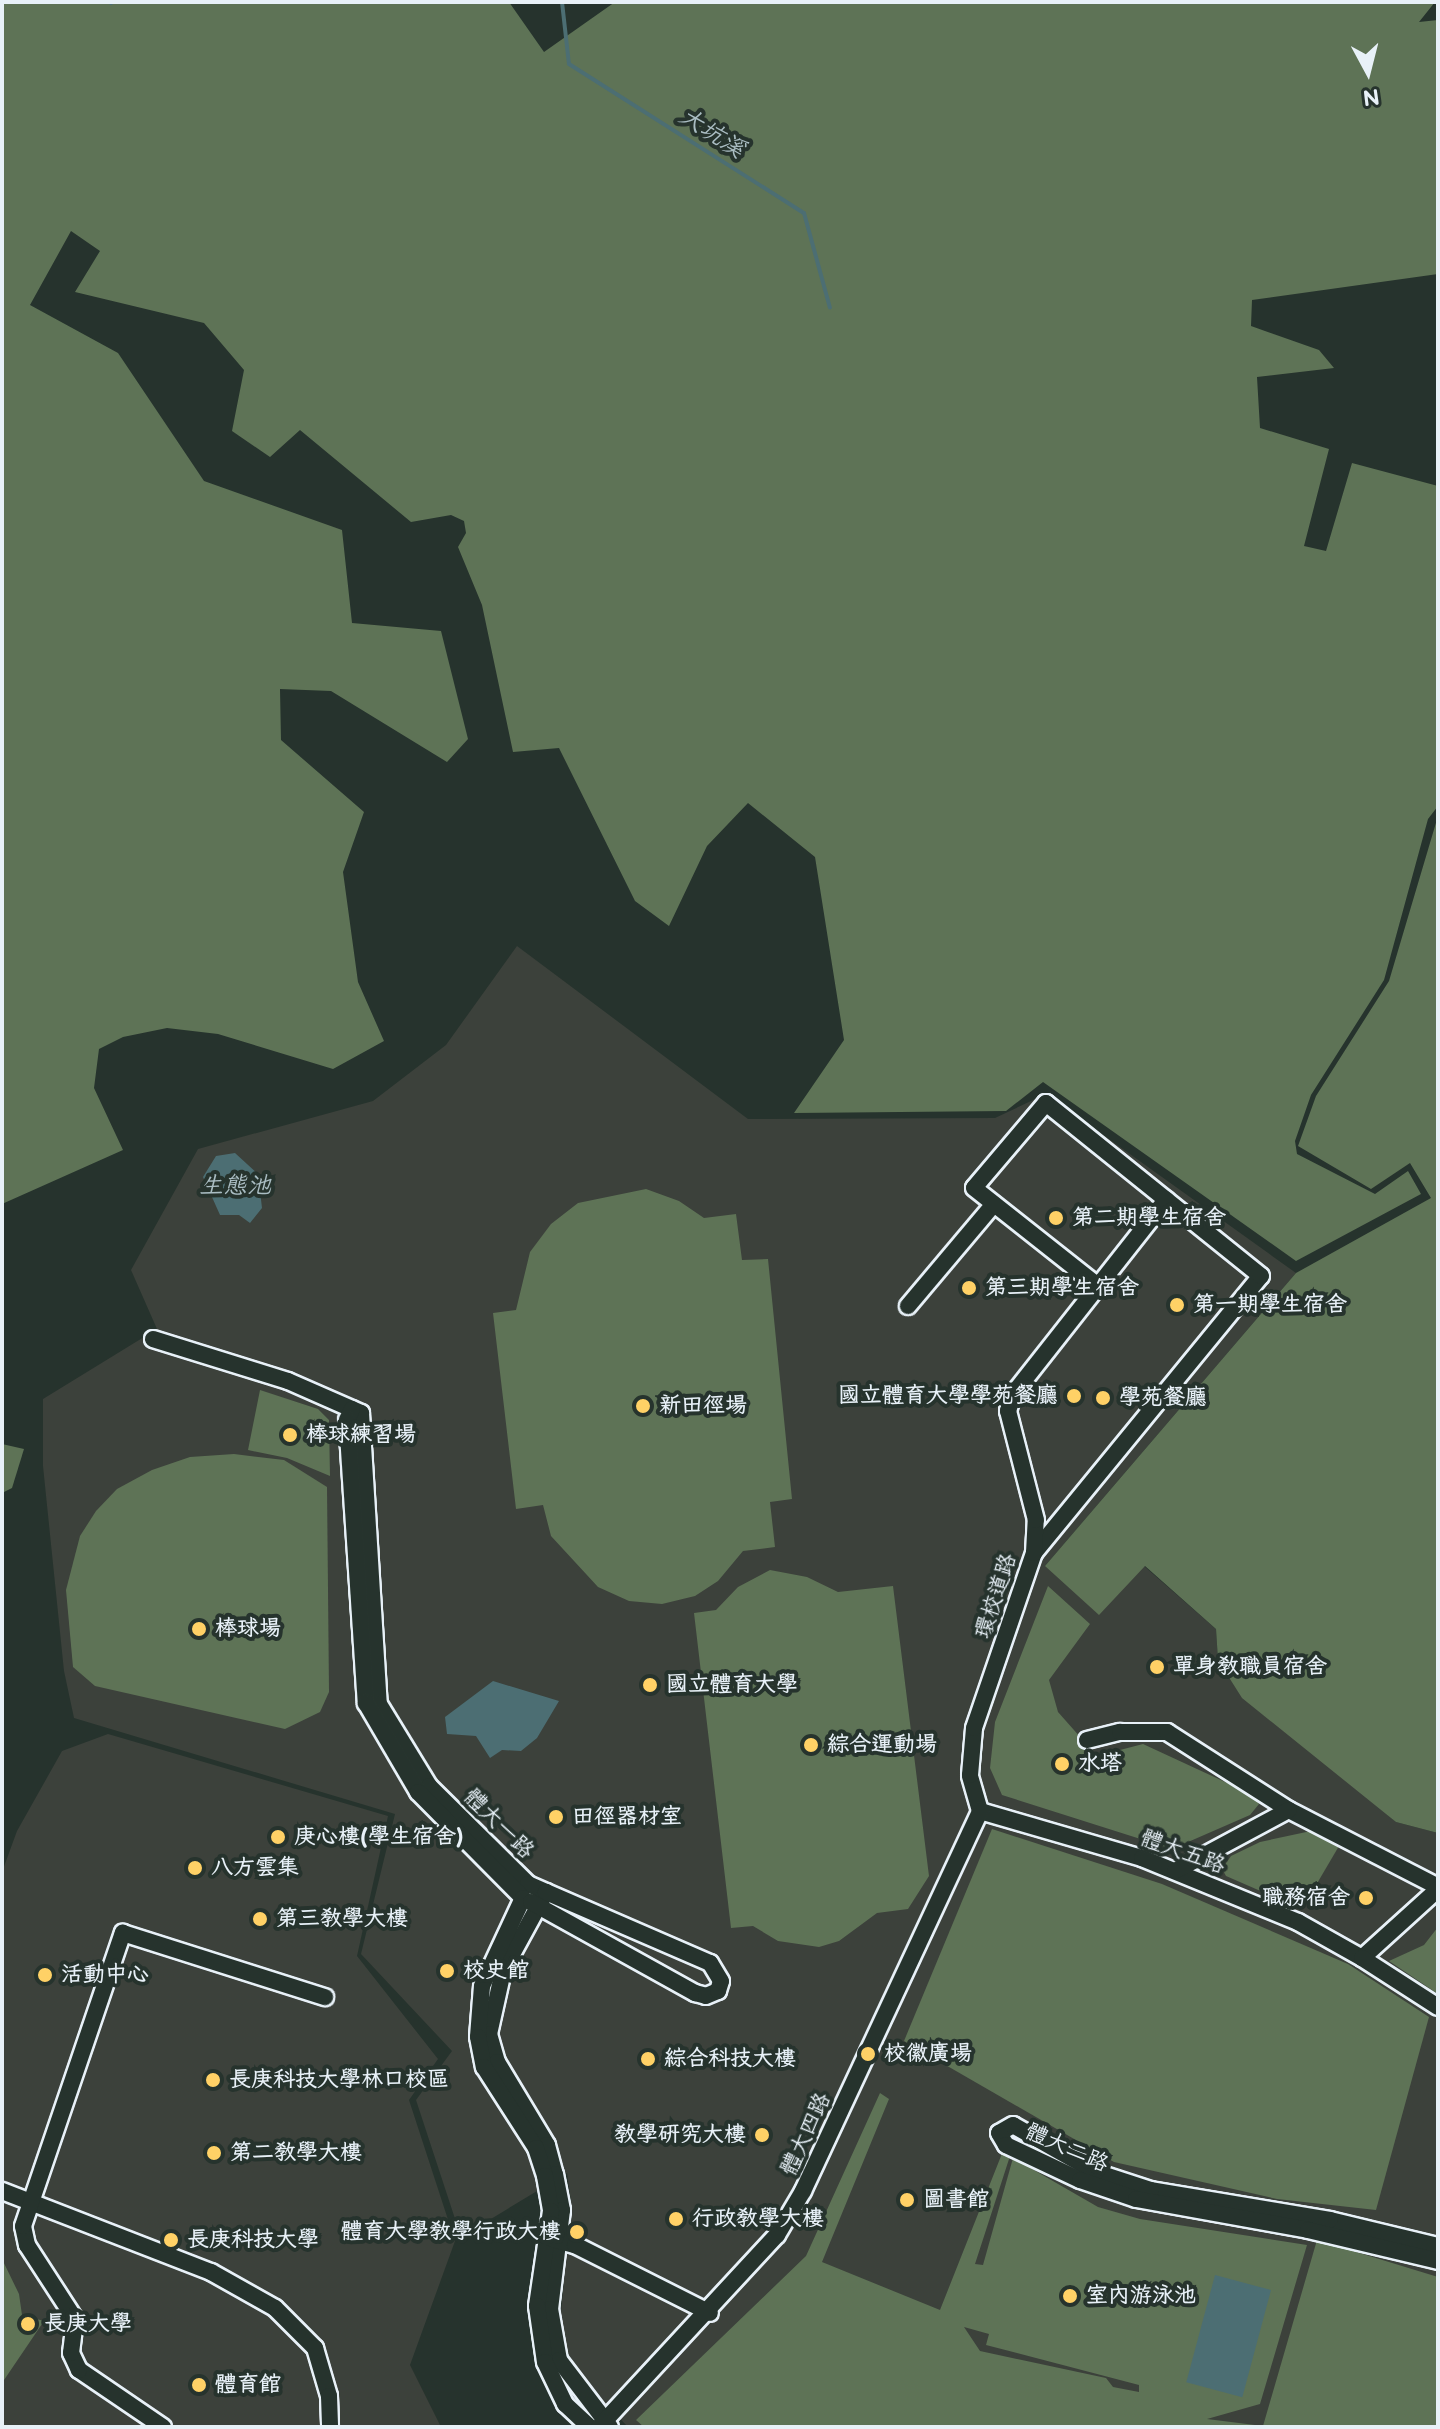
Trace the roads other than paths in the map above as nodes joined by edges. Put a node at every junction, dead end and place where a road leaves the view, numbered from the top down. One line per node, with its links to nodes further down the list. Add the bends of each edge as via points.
1 (1166, 1200): 2 (street, via 1046,1103 974,1188); 3 (street); 6 (street, via 1261,1276)
2 (994, 1204): 3 (street); 4 (street)
3 (1098, 1286): 6 (street, 環校道路, via 1014,1393 1008,1411 1030,1484)
4 (908, 1306)
5 (153, 1339): 12 (street, 體大一路, via 288,1381 361,1413 379,1704 429,1786)
6 (1034, 1553): 9 (street, 環校道路, via 974,1728 970,1775)
7 (1087, 1740): 8 (street, via 1120,1732 1167,1732)
8 (1289, 1810): 10 (street); 11 (street)
9 (980, 1811): 10 (street, 體大五路); 22 (street, 體大四路, via 803,2191 777,2235)
10 (1175, 1871): 14 (street, 體大五路, via 1298,1922)
11 (1438, 1888): 14 (street)
12 (525, 1891): 13 (street); 19 (street, via 482,1986 478,2034 484,2067 536,2148)
13 (542, 1899): 13 (street, via 695,1993 718,1991 721,1981 710,1963); 19 (street, via 503,1971 489,2034 512,2095 547,2145 562,2210)
14 (1362, 1958): 16 (street, 體大五路)
15 (325, 1997): 18 (street, via 123,1933)
16 (1438, 2007)
17 (2, 2191): 18 (street)
18 (31, 2203): 24 (street, via 23,2226 27,2245 75,2319 71,2353 79,2370); 25 (street, via 211,2272 275,2308 315,2348 329,2396)
19 (555, 2240): 22 (street); 23 (street, via 550,2309 559,2360)
20 (1438, 2246): 21 (street, 體大二路, via 1330,2220 1151,2190 1096,2172 1013,2125 999,2133 1006,2145 1136,2199 1308,2230)
21 (1438, 2261)
22 (710, 2313): 23 (street, 體大四路)
23 (601, 2426)
24 (163, 2427)
25 (330, 2427)

